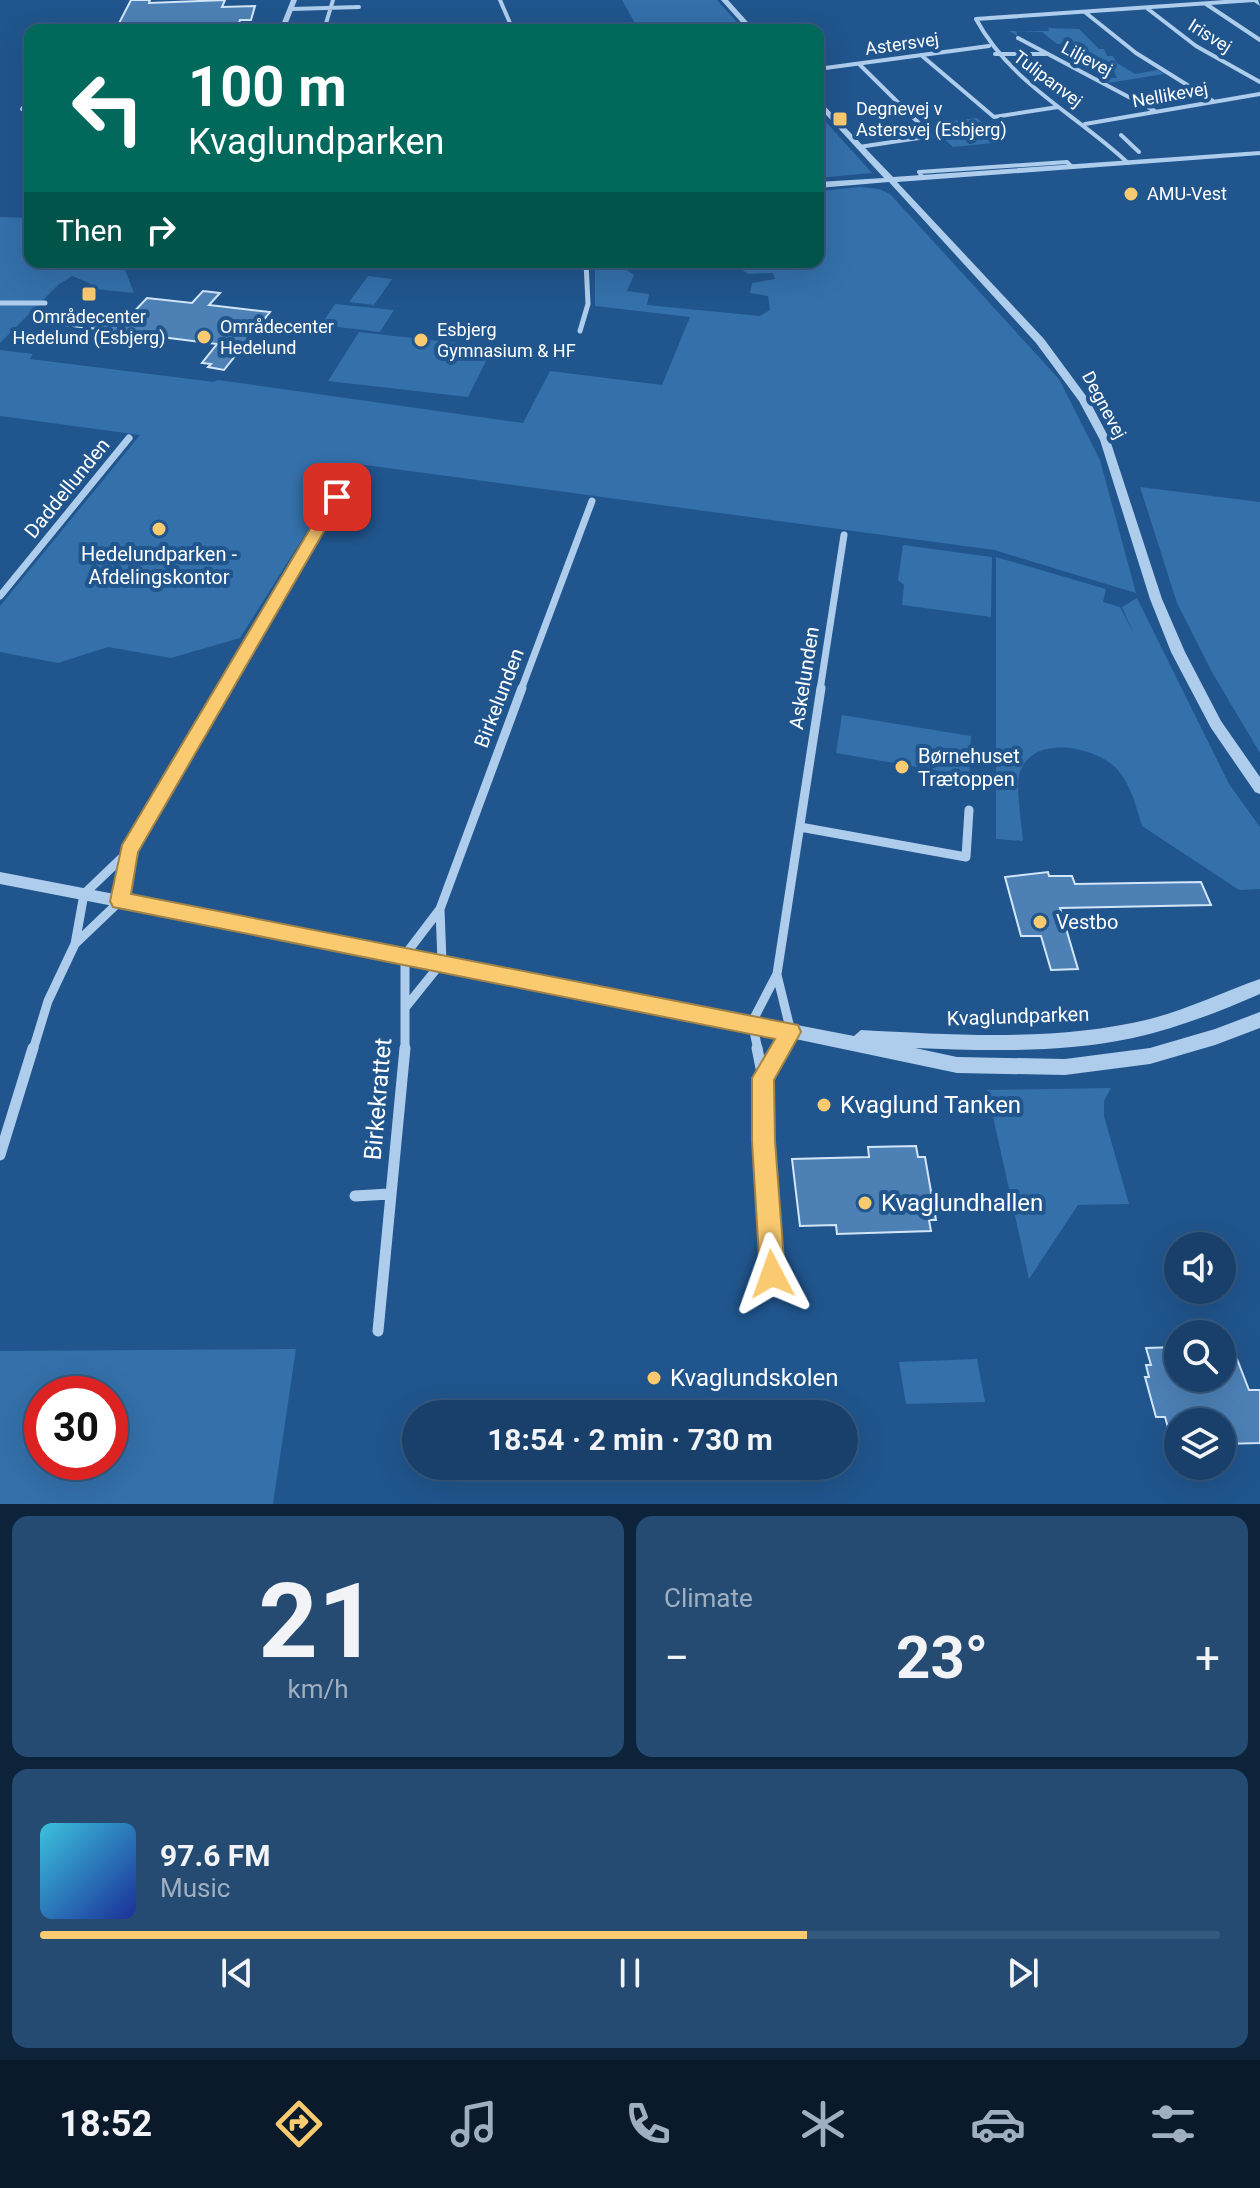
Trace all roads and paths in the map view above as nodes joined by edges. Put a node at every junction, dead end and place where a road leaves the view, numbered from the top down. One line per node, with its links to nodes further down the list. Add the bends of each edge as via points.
1 (294, 0): 13 (street)
2 (333, 0): 11 (street)
3 (500, 0): 17 (street)
4 (724, 0): 18 (street)
5 (1170, 0): 9 (street)
6 (1254, 0): 7 (street, Tulipanvej); 8 (street)
7 (1206, 4): 9 (street, Tulipanvej); 20 (street)
8 (1260, 4)
9 (1175, 6): 12 (street, Tulipanvej)
10 (359, 7): 11 (street)
11 (332, 8): 13 (street); 16 (street)
12 (1148, 8): 14 (street, Tulipanvej); 27 (street, Irisvej, via 1196,46)
13 (292, 9): 15 (street)
14 (1086, 13): 21 (street, Tulipanvej, via 976,19); 29 (street, via 1136,53)
15 (285, 24)
16 (326, 24)
17 (510, 24)
18 (746, 24)
19 (1018, 38): 23 (street, Liljevej)
20 (1260, 40)
21 (989, 46): 22 (street, Tulipanvej); 24 (street, Astersvej)
22 (995, 54): 23 (street, Liljevej); 30 (street, Tulipanvej)
23 (1048, 54): 32 (street, Liljevej)
24 (921, 55): 25 (street, Astersvej); 30 (street, via 994,117)
25 (859, 64): 26 (street, Astersvej); 37 (street, via 932,136)
26 (824, 68)
27 (1260, 82)
28 (1260, 94): 29 (street, Nellikevej)
29 (1214, 101): 32 (street, Nellikevej)
30 (1058, 107): 33 (street, Tulipanvej)
31 (824, 108): 37 (street, Degnevej)
32 (1156, 112): 33 (street, Nellikevej)
33 (1085, 124): 36 (street, Tulipanvej)
34 (1121, 135): 35 (street)
35 (1127, 141): 36 (street); 38 (street)
36 (1109, 143): 40 (street, Tulipanvej)
37 (859, 147): 41 (street, Degnevej)
38 (1139, 152)
39 (1260, 153): 40 (street)
40 (1128, 163): 41 (street)
41 (891, 180): 42 (street); 52 (street, Degnevej, via 1040,341 1084,400 1105,440 1178,652 1216,724)
42 (824, 185)
43 (586, 268): 46 (street, via 588,304)
44 (0, 303): 45 (street)
45 (45, 303)
46 (580, 331)
47 (129, 438): 51 (street, Daddellunden)
48 (353, 468): 55 (street)
49 (592, 501): 59 (street, Birkelunden)
50 (844, 535): 54 (street, Askelunden)
51 (0, 596)
52 (1260, 788)
53 (969, 810): 54 (street, via 966,857)
54 (800, 827): 63 (street, Askelunden)
55 (129, 851): 57 (street); 58 (street)
56 (0, 878): 57 (street, Kvaglundparken)
57 (84, 894): 58 (street, Kvaglundparken); 60 (street)
58 (120, 901): 60 (street); 61 (street, Kvaglundparken)
59 (440, 909): 61 (street, Birkelunden); 62 (street, Birkelunden)
60 (75, 944): 71 (street, via 48,1001)
61 (405, 955): 62 (street, Kvaglundparken); 65 (street, Birkekrattet)
62 (442, 962): 65 (street); 67 (street, Kvaglundparken)
63 (777, 974): 67 (street, Askelunden); 68 (street, Askelunden)
64 (1260, 986): 69 (street, Kvaglundparken, via 1167,1021 1048,1041)
65 (405, 1008): 72 (street, Birkekrattet, via 405,1062)
66 (1260, 1020): 69 (street, Kvaglundparken, via 1176,1050 1065,1067 957,1065)
67 (752, 1022): 68 (street, Kvaglundparken); 70 (street)
68 (791, 1032): 69 (street, Kvaglundparken); 70 (street)
69 (817, 1036)
70 (763, 1078): 74 (street)
71 (0, 1155)
72 (389, 1194): 73 (street); 75 (street, Birkekrattet)
73 (355, 1196)
74 (775, 1292)
75 (378, 1331)

